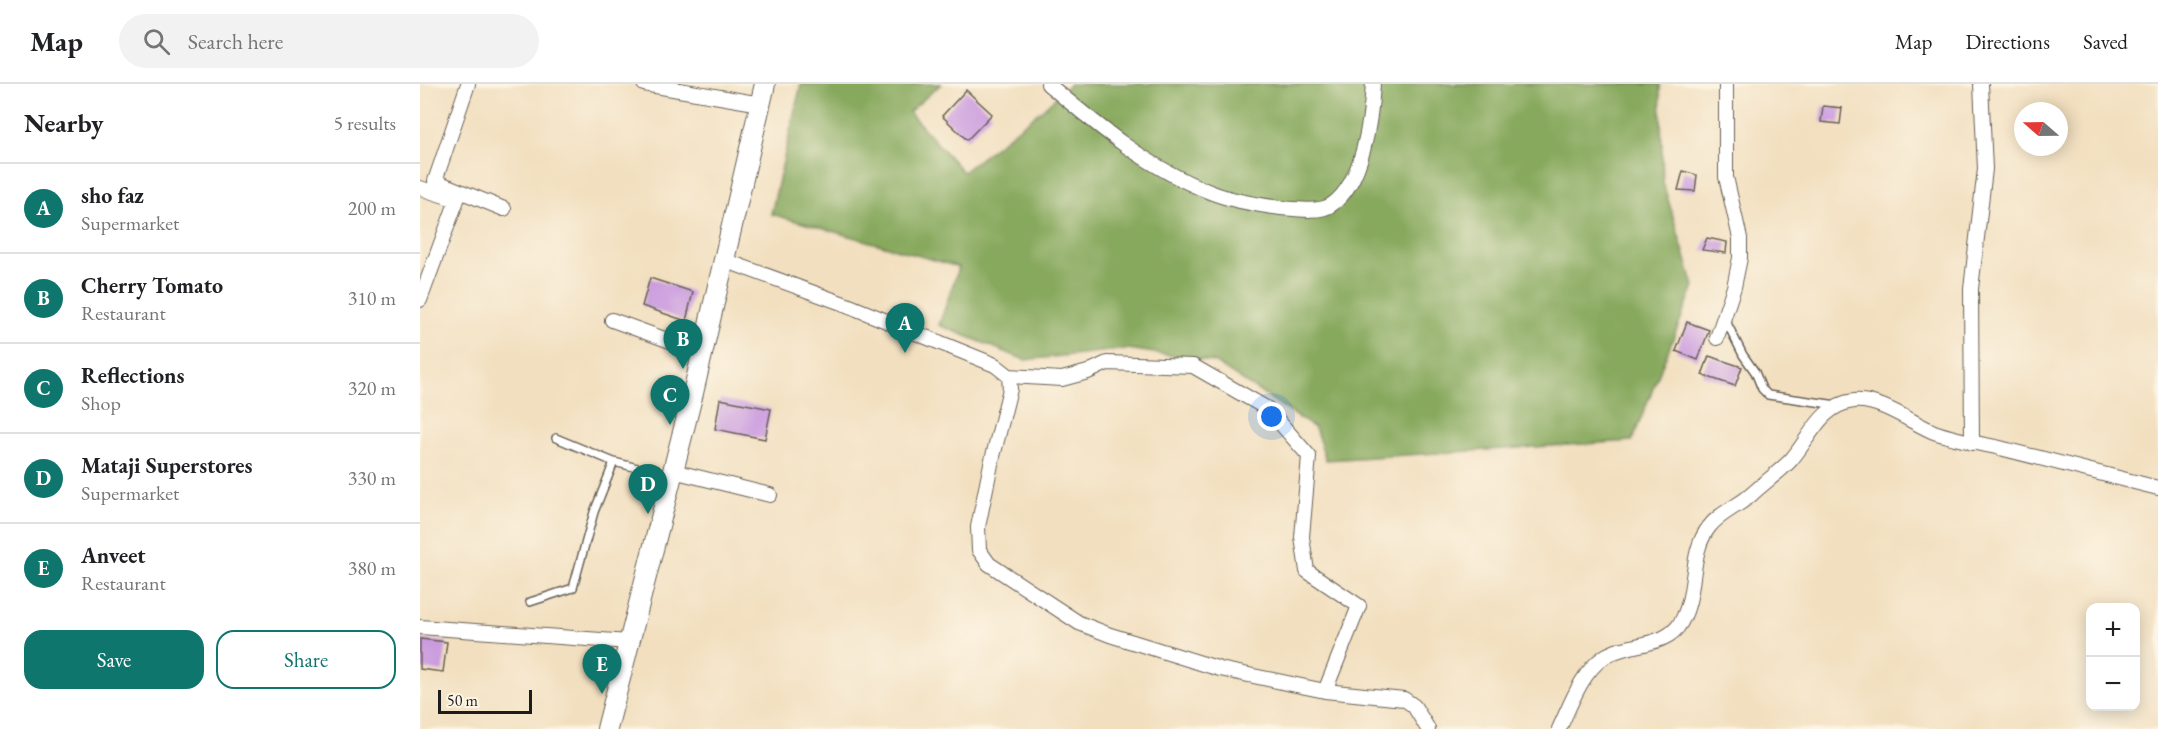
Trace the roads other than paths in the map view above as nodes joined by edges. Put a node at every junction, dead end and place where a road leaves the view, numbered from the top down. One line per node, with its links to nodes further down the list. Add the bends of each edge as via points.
1 (468, 84): 10 (street, via 435,181)
2 (644, 84): 8 (street)
3 (765, 84): 8 (main road)
4 (1048, 84): 5 (street, via 1107,133 1162,170 1212,193 1301,210 1328,207 1338,200 1353,178 1371,116)
5 (1373, 84)
6 (1726, 84): 13 (street, via 1726,177 1740,238 1740,258)
7 (1981, 84): 20 (street, via 1985,169 1971,289)
8 (761, 104): 11 (main road)
9 (420, 188): 12 (street, via 457,200)
10 (504, 209)
11 (724, 260): 16 (main road); 17 (street, via 995,365)
12 (420, 300)
13 (1724, 317): 15 (street); 18 (lane, via 1768,395)
14 (612, 320): 16 (street)
15 (1717, 338)
16 (703, 353): 22 (main road)
17 (1009, 376): 28 (street, via 1010,389 978,527 980,550 989,564 1079,623 1100,631 1220,669); 28 (street, via 1062,379 1107,363 1192,366 1268,409 1309,456 1302,537 1307,571 1359,606)
18 (1839, 405): 20 (street, via 1856,401 1876,405 1933,431); 31 (street, via 1825,414 1790,460 1743,503 1708,527 1697,550 1682,622 1670,636 1605,656 1590,669)
19 (556, 438): 21 (lane)
20 (1972, 443): 23 (street)
21 (614, 462): 22 (lane); 25 (lane, via 594,512 573,588)
22 (672, 474): 24 (street); 27 (main road)
23 (2158, 488)
24 (770, 495)
25 (530, 602)
26 (420, 627): 27 (street)
27 (629, 642): 29 (main road)
28 (1325, 691): 30 (street, via 1404,699 1414,706)
29 (607, 729)
30 (1428, 729)
31 (1559, 729)

